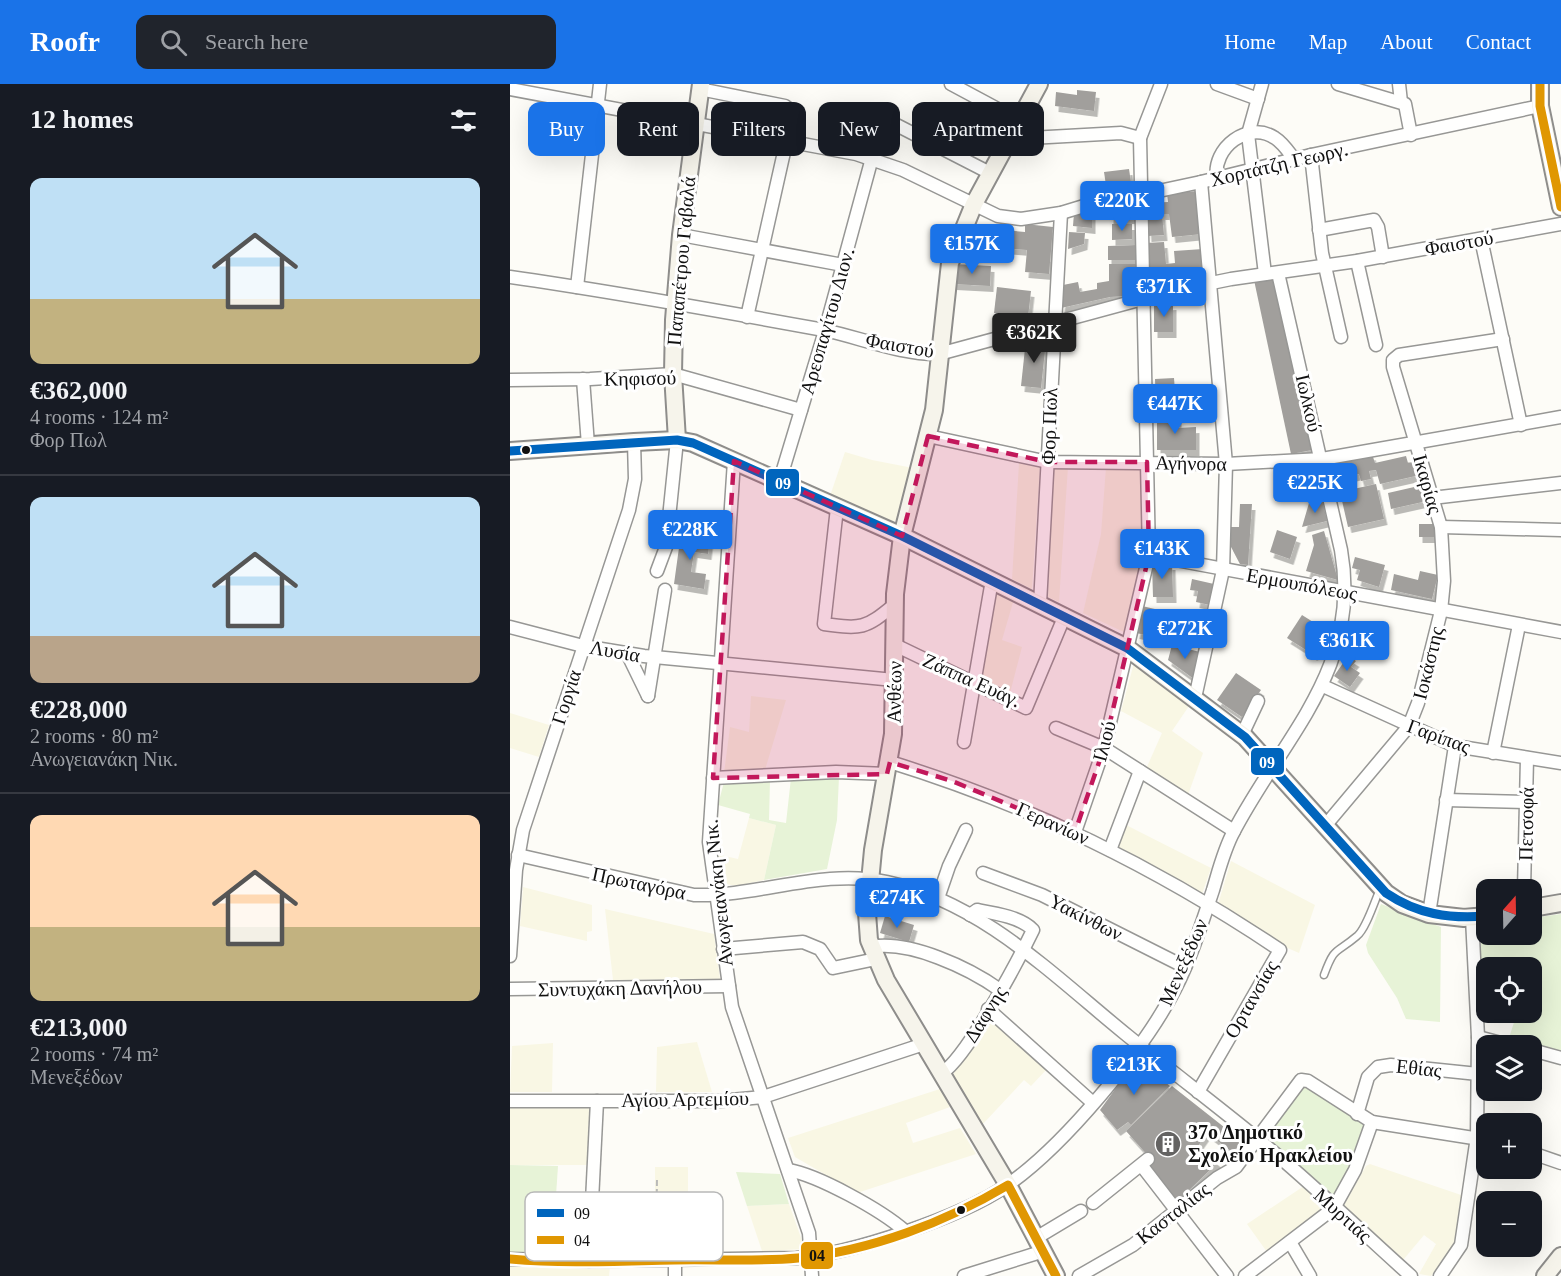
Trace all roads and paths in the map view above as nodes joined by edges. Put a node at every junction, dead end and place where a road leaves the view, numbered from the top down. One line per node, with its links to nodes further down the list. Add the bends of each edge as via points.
1 (600, 84): 14 (street)
2 (951, 84): 17 (street)
3 (1039, 84): 18 (street, Ανθέων)
4 (1161, 84): 25 (street)
5 (1217, 84): 12 (street)
6 (1262, 84): 12 (street)
7 (1338, 84): 19 (street)
8 (1399, 84): 19 (street)
9 (1540, 84): 20 (street)
10 (701, 86): 15 (street, Παπαπέτρου Γαβαλά); 16 (street)
11 (510, 89): 13 (street, Χορτάτζη Γεωργ.)
12 (1258, 99): 22 (street)
13 (582, 102)
14 (598, 102)
15 (698, 102)
16 (766, 102)
17 (979, 102)
18 (1030, 102)
19 (1401, 102): 23 (street, via 1405,104)
20 (1540, 106): 23 (street, Χορτάτζη Γεωργ.); 40 (street)
21 (900, 127): 35 (street)
22 (1248, 134): 33 (street, via 1274,137); 34 (street); 36 (street, via 1228,142 1220,152 1215,169)
23 (1411, 135): 27 (street, Χορτάτζη Γεωργ.)
24 (1044, 137): 25 (street, via 1121,133)
25 (1140, 138): 38 (street, Ιλιού)
26 (806, 145): 32 (street, Χορτάτζη Γεωργ.)
27 (1311, 155): 33 (street, Χορτάτζη Γεωργ.); 43 (street)
28 (592, 156): 55 (street)
29 (691, 156): 44 (street, Παπαπέτρου Γαβαλά)
30 (783, 156): 46 (street)
31 (1000, 156): 35 (street, Ανθέων)
32 (872, 158): 39 (street, Χορτάτζη Γεωργ.); 49 (street, Αρεοπαγίτου Διον.)
33 (1294, 159): 34 (street, Χορτάτζη Γεωργ.)
34 (1254, 169): 36 (street, Χορτάτζη Γεωργ.); 52 (street)
35 (990, 173): 39 (street, Ανθέων)
36 (1217, 178): 37 (street, Χορτάτζη Γεωργ.)
37 (1201, 182): 38 (street, Χορτάτζη Γεωργ.); 54 (street)
38 (1140, 195): 41 (street, Χορτάτζη Γεωργ., via 1107,199); 56 (street, Ιλιού)
39 (974, 204): 41 (street, Χορτάτζη Γεωργ., via 1009,218); 64 (street, Ανθέων, via 950,263)
40 (1561, 207)
41 (1061, 213): 59 (street, Φορ Πωλ)
42 (1561, 224): 45 (street, Φαιστού)
43 (1319, 230): 47 (street, via 1374,220); 50 (street)
44 (681, 235): 46 (street); 57 (street, Παπαπέτρου Γαβαλά)
45 (1481, 239): 47 (street, Φαιστού); 62 (street)
46 (761, 250): 49 (street); 58 (street)
47 (1383, 257): 48 (street, Φαιστού)
48 (1357, 261): 50 (street, Φαιστού); 63 (street)
49 (843, 265): 60 (street, Αρεοπαγίτου Διον.)
50 (1324, 266): 51 (street, Φαιστού); 61 (street)
51 (1278, 273): 52 (street, Φαιστού); 77 (street, Ιωλκού)
52 (1265, 274): 54 (street, Φαιστού)
53 (510, 277): 55 (street, Φαιστού)
54 (1210, 283): 56 (street, Φαιστού); 81 (street)
55 (577, 287): 57 (street, Φαιστού)
56 (1144, 297): 59 (street, Φαιστού); 80 (street, Ιλιού)
57 (676, 303): 58 (street, Φαιστού); 65 (street, Παπαπέτρου Γαβαλά)
58 (747, 316): 60 (street, Φαιστού)
59 (1054, 322): 64 (street, Φαιστού); 79 (street, Φορ Πωλ)
60 (825, 331): 64 (street, Φαιστού, via 912,352); 68 (street, Αρεοπαγίτου Διον.)
61 (1341, 337)
62 (1503, 339): 70 (street); 74 (street, Ικαρίας, via 1399,355 1394,360)
63 (1376, 345)
64 (939, 354): 71 (street, Ανθέων)
65 (673, 374): 66 (street, Κηφισού); 68 (street, Κηφισού); 72 (street, Παπαπέτρου Γαβαλά)
66 (583, 379): 67 (street, Κηφισού); 75 (street)
67 (510, 380)
68 (801, 410): 82 (street, Αρεοπαγίτου Διον.)
69 (1561, 417): 70 (street, Αγήνορα)
70 (1521, 425): 74 (street, Αγήνορα)
71 (928, 436): 79 (street, Αγήνορα); 88 (street, Ανθέων)
72 (677, 440): 73 (street); 78 (street, via 709,448); 91 (street, via 666,547)
73 (634, 442): 75 (street); 103 (street, Γοργία, via 631,504)
74 (1416, 443): 77 (street, Αγήνορα); 84 (street, Ικαρίας)
75 (588, 445): 76 (street)
76 (510, 451)
77 (1322, 459): 81 (street, Αγήνορα); 94 (street, Ιωλκού)
78 (734, 461): 82 (street); 107 (street, Ανωγειανάκη Νικ.)
79 (1048, 462): 80 (street, Αγήνορα); 95 (street, Φορ Πωλ)
80 (1147, 462): 81 (street, Αγήνορα); 89 (street, Ιλιού)
81 (1226, 464): 90 (street)
82 (779, 483): 85 (street)
83 (1561, 483): 84 (street)
84 (1432, 498): 86 (street, Ικαρίας)
85 (837, 508): 88 (street); 96 (street, via 824,624 854,628 871,624)
86 (1441, 527): 87 (street); 97 (street, Ικαρίας)
87 (1561, 530)
88 (902, 536): 92 (street); 96 (street, Ανθέων)
89 (1149, 555): 90 (street, Ερμουπόλεως); 104 (street, Ιλιού)
90 (1223, 570): 94 (street, Ερμουπόλεως); 111 (street)
91 (657, 571)
92 (992, 580): 95 (street); 109 (street)
93 (665, 590): 106 (street)
94 (1346, 590): 97 (street, Ερμουπόλεως); 110 (street, Ιωλκού, via 1343,616)
95 (1040, 604): 98 (street)
96 (894, 605): 102 (street, Ανθέων)
97 (1441, 611): 99 (street, Ερμουπόλεως); 113 (street, Ιοκάστης)
98 (1065, 615): 104 (street); 109 (street, Ζάππα Ευάγ., via 1026,708)
99 (1519, 625): 101 (street, Ερμουπόλεως); 119 (street)
100 (510, 627): 103 (street, Λυσία)
101 (1561, 632)
102 (895, 645): 108 (street, Ανθέων); 109 (street, Ζάππα Ευάγ.)
103 (583, 646): 105 (street, Λυσία); 133 (street, Γοργία)
104 (1127, 648): 111 (street); 118 (street, Ιλιού)
105 (627, 653): 106 (street, Λυσία); 106 (street, via 648,696)
106 (656, 657): 107 (street, Λυσία)
107 (721, 665): 108 (street, Λυσία); 125 (street, Ανωγειανάκη Νικ.)
108 (894, 680): 123 (street, Ανθέων)
109 (973, 683): 116 (street)
110 (1323, 686): 113 (street, Γαρίπας); 122 (street, Ιωλκού, via 1304,721)
111 (1194, 698): 115 (street)
112 (1258, 700): 115 (street)
113 (1409, 726): 117 (street, Γαρίπας); 128 (street, Ιοκάστης)
114 (1056, 728): 118 (street)
115 (1242, 735): 122 (street)
116 (964, 742)
117 (1455, 746): 119 (street, Γαρίπας); 126 (street)
118 (1104, 747): 124 (street); 131 (street, Ιλιού)
119 (1493, 753): 120 (street, Γαρίπας)
120 (1527, 758): 121 (street, Γαρίπας); 127 (street, Πετσοφά)
121 (1561, 763)
122 (1271, 766): 128 (street); 130 (street, Μενεξέδων)
123 (889, 768): 125 (street, Γερανίων); 131 (street, Γερανίων, via 952,782); 135 (street, Ανθέων)
124 (1140, 771): 130 (street); 132 (street)
125 (713, 778): 138 (street, Ανωγειανάκη Νικ., via 708,832)
126 (1446, 800): 127 (street); 143 (street)
127 (1526, 802): 136 (street, Πετσοφά)
128 (1325, 826): 137 (street)
129 (966, 830): 139 (street)
130 (1234, 831): 140 (street, Μενεξέδων)
131 (1075, 832): 132 (street, Γερανίων)
132 (1110, 850): 140 (street, Γερανίων)
133 (518, 855): 138 (street, Πρωταγόρα, via 674,892); 150 (street, Γοργία)
134 (983, 873): 151 (street, Υακίνθων, via 1042,895)
135 (869, 879): 138 (street, Πρωταγόρα, via 830,878); 139 (street, Μυρτιάς); 149 (street, Ανθέων, via 867,925)
136 (1524, 879)
137 (1380, 888): 143 (street, via 1402,904); 152 (lane, via 1363,929 1335,950)
138 (716, 895): 147 (street, Ανωγειανάκη Νικ.)
139 (938, 897): 144 (street, Μυρτιάς)
140 (1209, 902): 151 (street, Μενεξέδων); 164 (street, Ορτανσίας, via 1280,950)
141 (1561, 903): 142 (street)
142 (1542, 906)
143 (1429, 914): 145 (street)
144 (970, 915): 148 (street, Μυρτιάς); 148 (street, Μυρτιάς, via 975,910 983,911 1029,927 1033,930)
145 (1476, 917)
146 (1479, 945): 157 (street)
147 (723, 949): 149 (street, via 803,942 820,949 833,968); 153 (street, Ανωγειανάκη Νικ.)
148 (1022, 951): 155 (street, Δάφνης); 159 (street, Μυρτιάς)
149 (873, 953): 155 (street, via 897,948 941,959); 158 (street, Ανθέων)
150 (510, 956)
151 (1185, 967): 159 (street, Μενεξέδων)
152 (1324, 975)
153 (729, 986): 154 (street, Συντυχάκη Δανήλου); 165 (street, Ανωγειανάκη Νικ., via 732,1007)
154 (510, 989)
155 (1000, 990): 156 (street, Δάφνης)
156 (988, 1010): 162 (street, Δάφνης, via 955,1061); 168 (street)
157 (1478, 1035)
158 (924, 1044): 162 (street, Ανθέων); 165 (street, Αγίου Αρτεμίου)
159 (1139, 1045): 164 (street, Μυρτιάς); 168 (street, Μενεξέδων)
160 (1542, 1053): 161 (street)
161 (1561, 1058)
162 (942, 1073): 178 (street, Ανθέων)
163 (1476, 1074): 169 (street, Εθίας, via 1378,1067 1368,1077)
164 (1198, 1092): 172 (street, Μυρτιάς)
165 (763, 1097): 167 (street, Αγίου Αρτεμίου); 176 (street, Ανωγειανάκη Νικ.)
166 (510, 1101): 167 (street, Αγίου Αρτεμίου)
167 (597, 1101): 179 (street)
168 (1093, 1103): 178 (street, Μενεξέδων)
169 (1357, 1114): 170 (street); 172 (street, Κασταλίας, via 1301,1080)
170 (1372, 1122): 171 (street); 182 (street, via 1355,1170)
171 (1476, 1136)
172 (1256, 1139): 182 (street, Μυρτιάς); 184 (street, Κασταλίας, via 1236,1167)
173 (1542, 1156): 175 (street)
174 (1476, 1160): 201 (street, via 1461,1245)
175 (1561, 1162)
176 (788, 1170): 185 (street, via 820,1180); 189 (street, Ανωγειανάκη Νικ.)
177 (657, 1177): 180 (path)
178 (1008, 1185): 185 (street, Μενεξέδων); 187 (street, Ανθέων)
179 (592, 1192)
180 (657, 1192)
181 (1093, 1203): 184 (street, via 1145,1162)
182 (1334, 1208): 186 (street); 200 (street, Μυρτιάς)
183 (1081, 1211): 187 (street)
184 (1177, 1211): 196 (street, Κασταλίας, via 1133,1245); 197 (street)
185 (904, 1231): 189 (street, Μενεξέδων)
186 (1290, 1242): 198 (street); 199 (street)
187 (1040, 1244): 194 (street); 195 (street, Ανθέων)
188 (1561, 1256): 202 (street)
189 (812, 1257): 190 (street, Μενεξέδων); 193 (street, Ανωγειανάκη Νικ.)
190 (723, 1258)
191 (510, 1259): 192 (street, Μενεξέδων)
192 (525, 1259)
193 (812, 1276)
194 (964, 1276)
195 (1056, 1276)
196 (1079, 1276)
197 (1227, 1276)
198 (1245, 1276)
199 (1310, 1276)
200 (1411, 1276)
201 (1440, 1276)
202 (1546, 1276)

